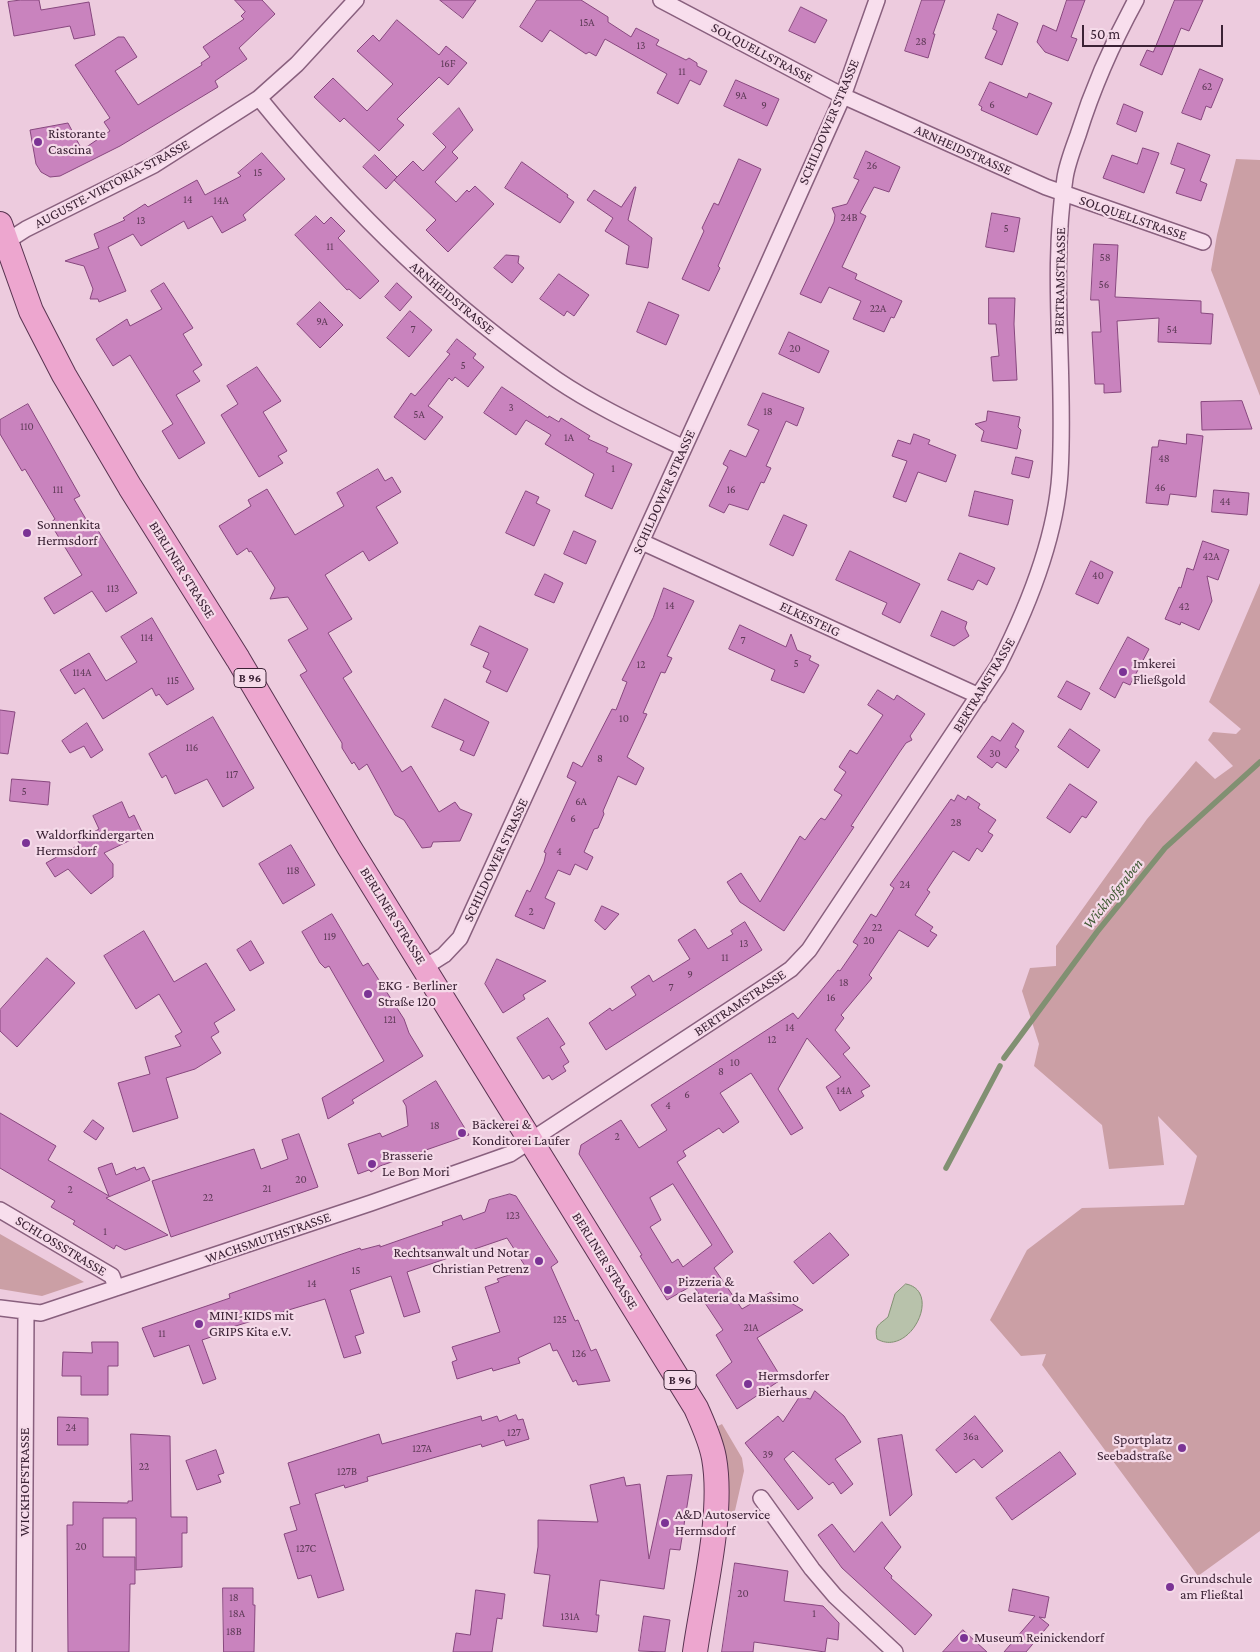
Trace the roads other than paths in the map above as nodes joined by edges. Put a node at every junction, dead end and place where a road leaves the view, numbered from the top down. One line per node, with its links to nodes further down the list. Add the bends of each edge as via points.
1 (356, 0): 6 (street, AUGUSTE-VIKTORIA-STRASSE, via 298,64)
2 (661, 0): 5 (street, SOLQUELLSTRASSE)
3 (877, 0): 5 (street, SCHILDOWER STRASSE)
4 (1136, 0): 8 (street, BERTRAMSTRASSE, via 1101,67)
5 (843, 96): 7 (street, SOLQUELLSTRASSE); 11 (street, SCHILDOWER STRASSE)
6 (259, 98): 9 (street, AUGUSTE-VIKTORIA-STRASSE, via 154,165); 11 (street, ARNHEIDSTRASSE, via 376,231 453,300 559,381)
7 (863, 105): 8 (street, ARNHEIDSTRASSE)
8 (1062, 193): 10 (street, SOLQUELLSTRASSE); 13 (street, BERTRAMSTRASSE, via 1058,283 1062,402 1058,484 1033,587 1015,633)
9 (2, 238): 14 (main road, BERLINER STRASSE / B 96, via 31,311 69,383)
10 (1203, 242)
11 (684, 448): 12 (street, SCHILDOWER STRASSE)
12 (642, 542): 13 (street, ELKESTEIG); 14 (street, SCHILDOWER STRASSE, via 460,938 444,955)
13 (979, 696): 15 (street, BERTRAMSTRASSE, via 809,950 791,968)
14 (425, 967): 15 (main road, BERLINER STRASSE / B 96)
15 (530, 1140): 17 (street, WACHSMUTHSTRASSE, via 493,1161); 22 (main road, BERLINER STRASSE / B 96, via 685,1389 709,1438 717,1490)
16 (0, 1210): 17 (street, SCHLOSSSTRASSE, via 112,1276)
17 (116, 1288): 19 (street, WACHSMUTHSTRASSE, via 41,1313)
18 (0, 1308): 19 (street, WACHSMUTHSTRASSE)
19 (26, 1312): 21 (street, WICKHOFSTRASSE)
20 (761, 1498): 23 (street, via 812,1569)
21 (24, 1652)
22 (695, 1652)
23 (895, 1652)

